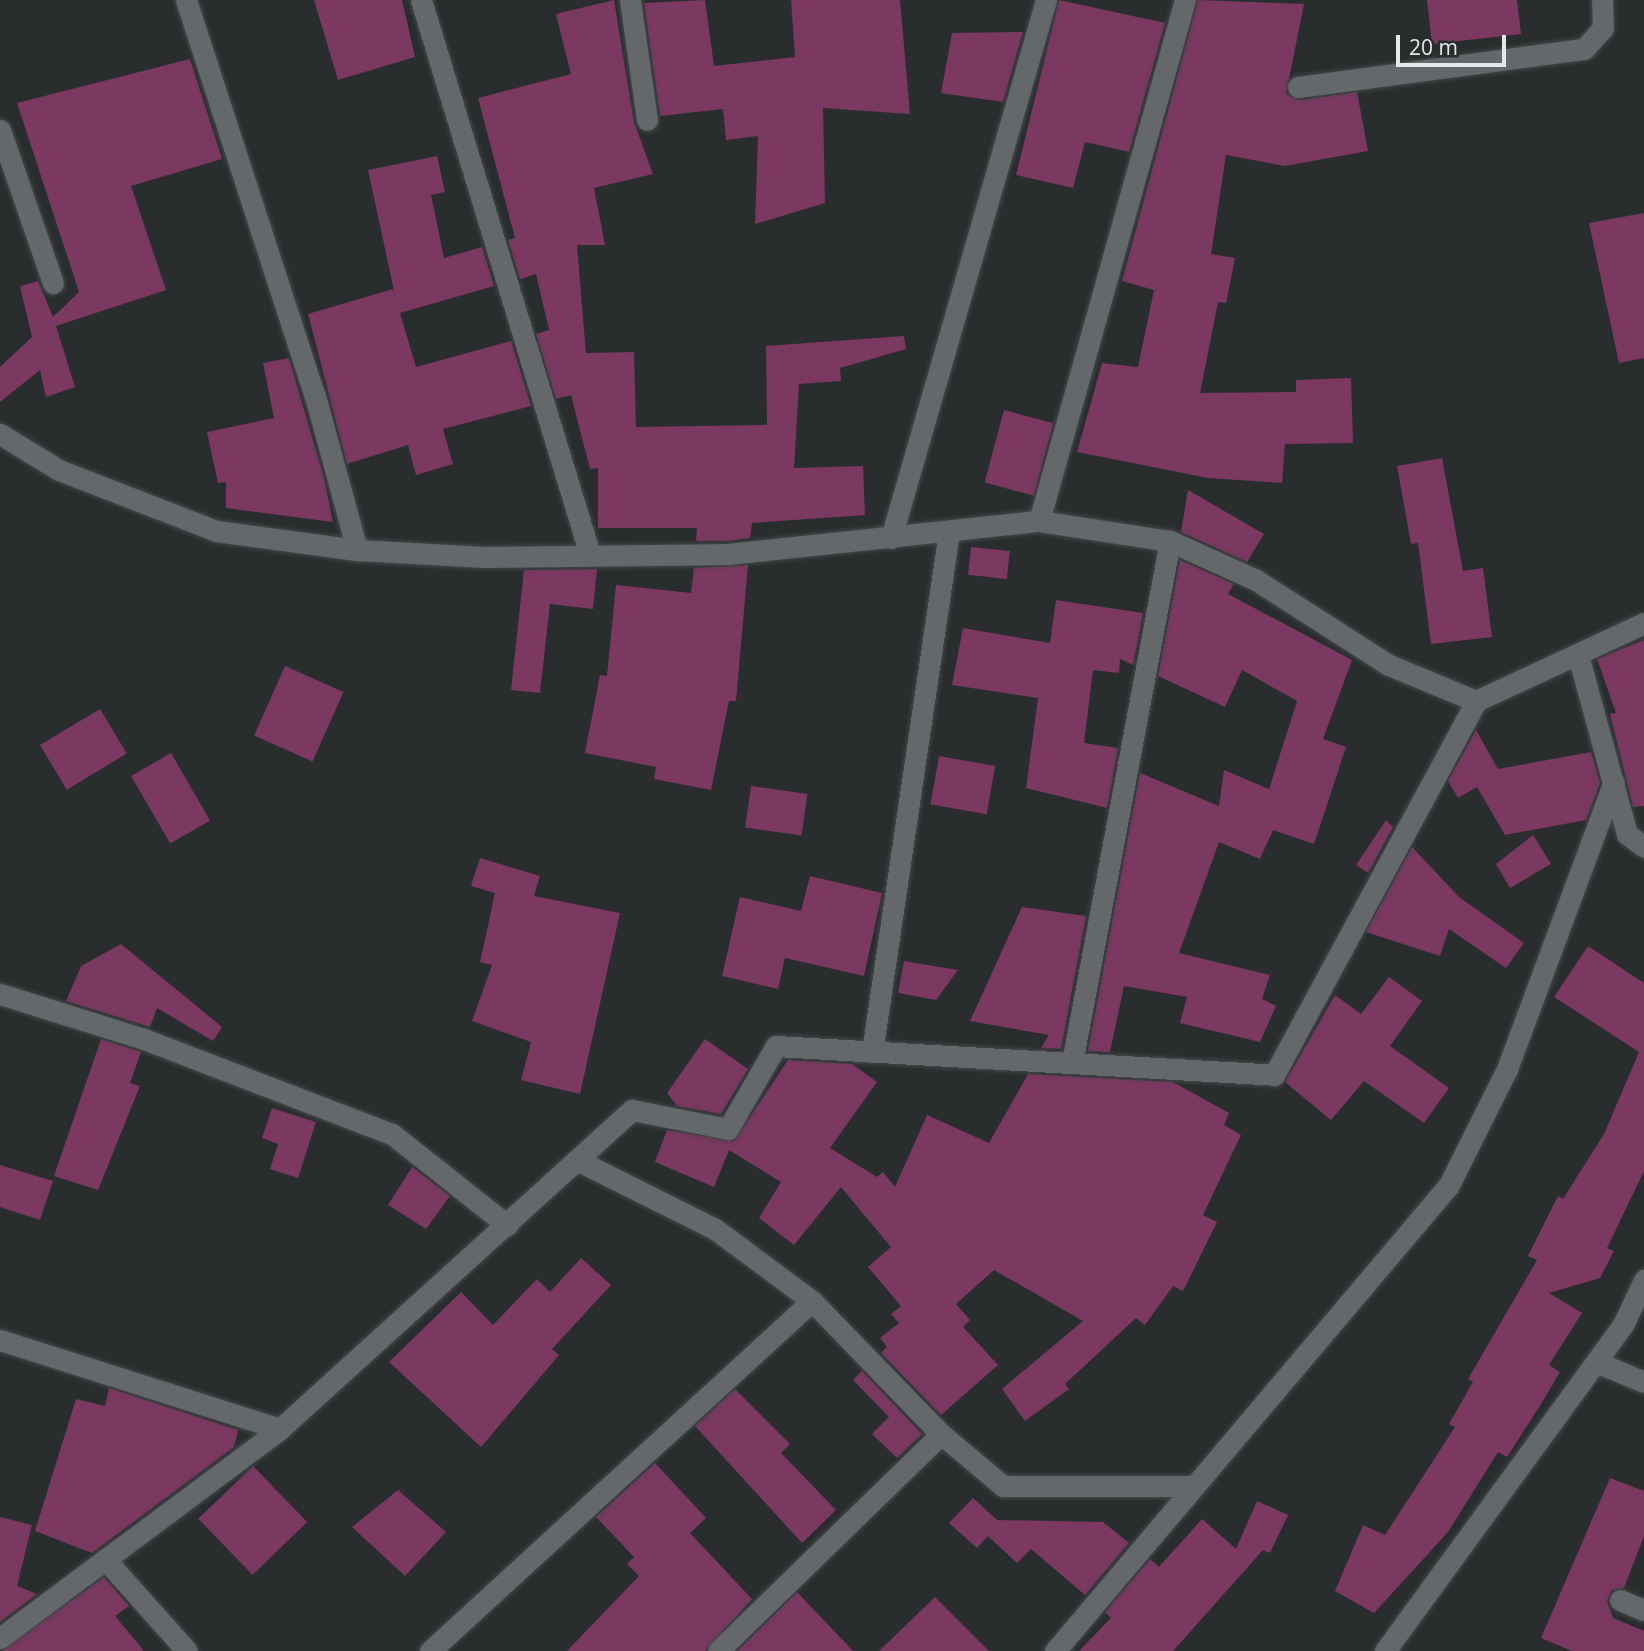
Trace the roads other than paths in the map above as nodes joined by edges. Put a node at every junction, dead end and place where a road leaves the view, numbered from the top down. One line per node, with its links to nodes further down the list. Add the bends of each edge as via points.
1 (186, 0): 16 (street, via 315,396)
2 (421, 0): 17 (street)
3 (630, 0): 8 (street)
4 (1046, 0): 14 (street)
5 (1185, 0): 12 (street)
6 (1602, 0): 7 (street, via 1603,28 1584,48)
7 (1298, 87)
8 (648, 120)
9 (0, 130): 10 (street)
10 (53, 283)
11 (0, 434): 16 (street, via 59,470 216,531)
12 (1040, 521): 13 (street); 15 (street)
13 (949, 532): 14 (street); 24 (street)
14 (891, 538): 17 (street, via 728,554)
15 (1170, 541): 20 (street, via 1256,580 1389,665); 25 (street)
16 (357, 550): 17 (street)
17 (590, 555)
18 (1644, 623): 19 (street)
19 (1578, 655): 20 (street); 21 (street)
20 (1476, 701): 25 (street, via 1274,1075)
21 (1614, 782): 22 (street, via 1627,834); 35 (street, via 1507,1069 1449,1185)
22 (1644, 847)
23 (0, 994): 27 (street, via 144,1039 392,1134)
24 (872, 1052): 25 (street); 26 (street, via 776,1046 728,1129 632,1110)
25 (1072, 1063)
26 (577, 1160): 27 (street); 29 (street, via 715,1229)
27 (507, 1225): 33 (street)
28 (1644, 1280): 31 (street)
29 (812, 1301): 34 (street); 41 (street)
30 (0, 1340): 33 (street)
31 (1596, 1362): 32 (street); 44 (street)
32 (1644, 1382)
33 (280, 1429): 36 (street)
34 (941, 1434): 35 (street, via 1003,1486); 42 (street)
35 (1191, 1486): 43 (street)
36 (105, 1559): 39 (street); 40 (street)
37 (1620, 1600): 38 (street)
38 (1644, 1610)
39 (0, 1638)
40 (187, 1651)
41 (430, 1651)
42 (718, 1651)
43 (1055, 1651)
44 (1385, 1651)

